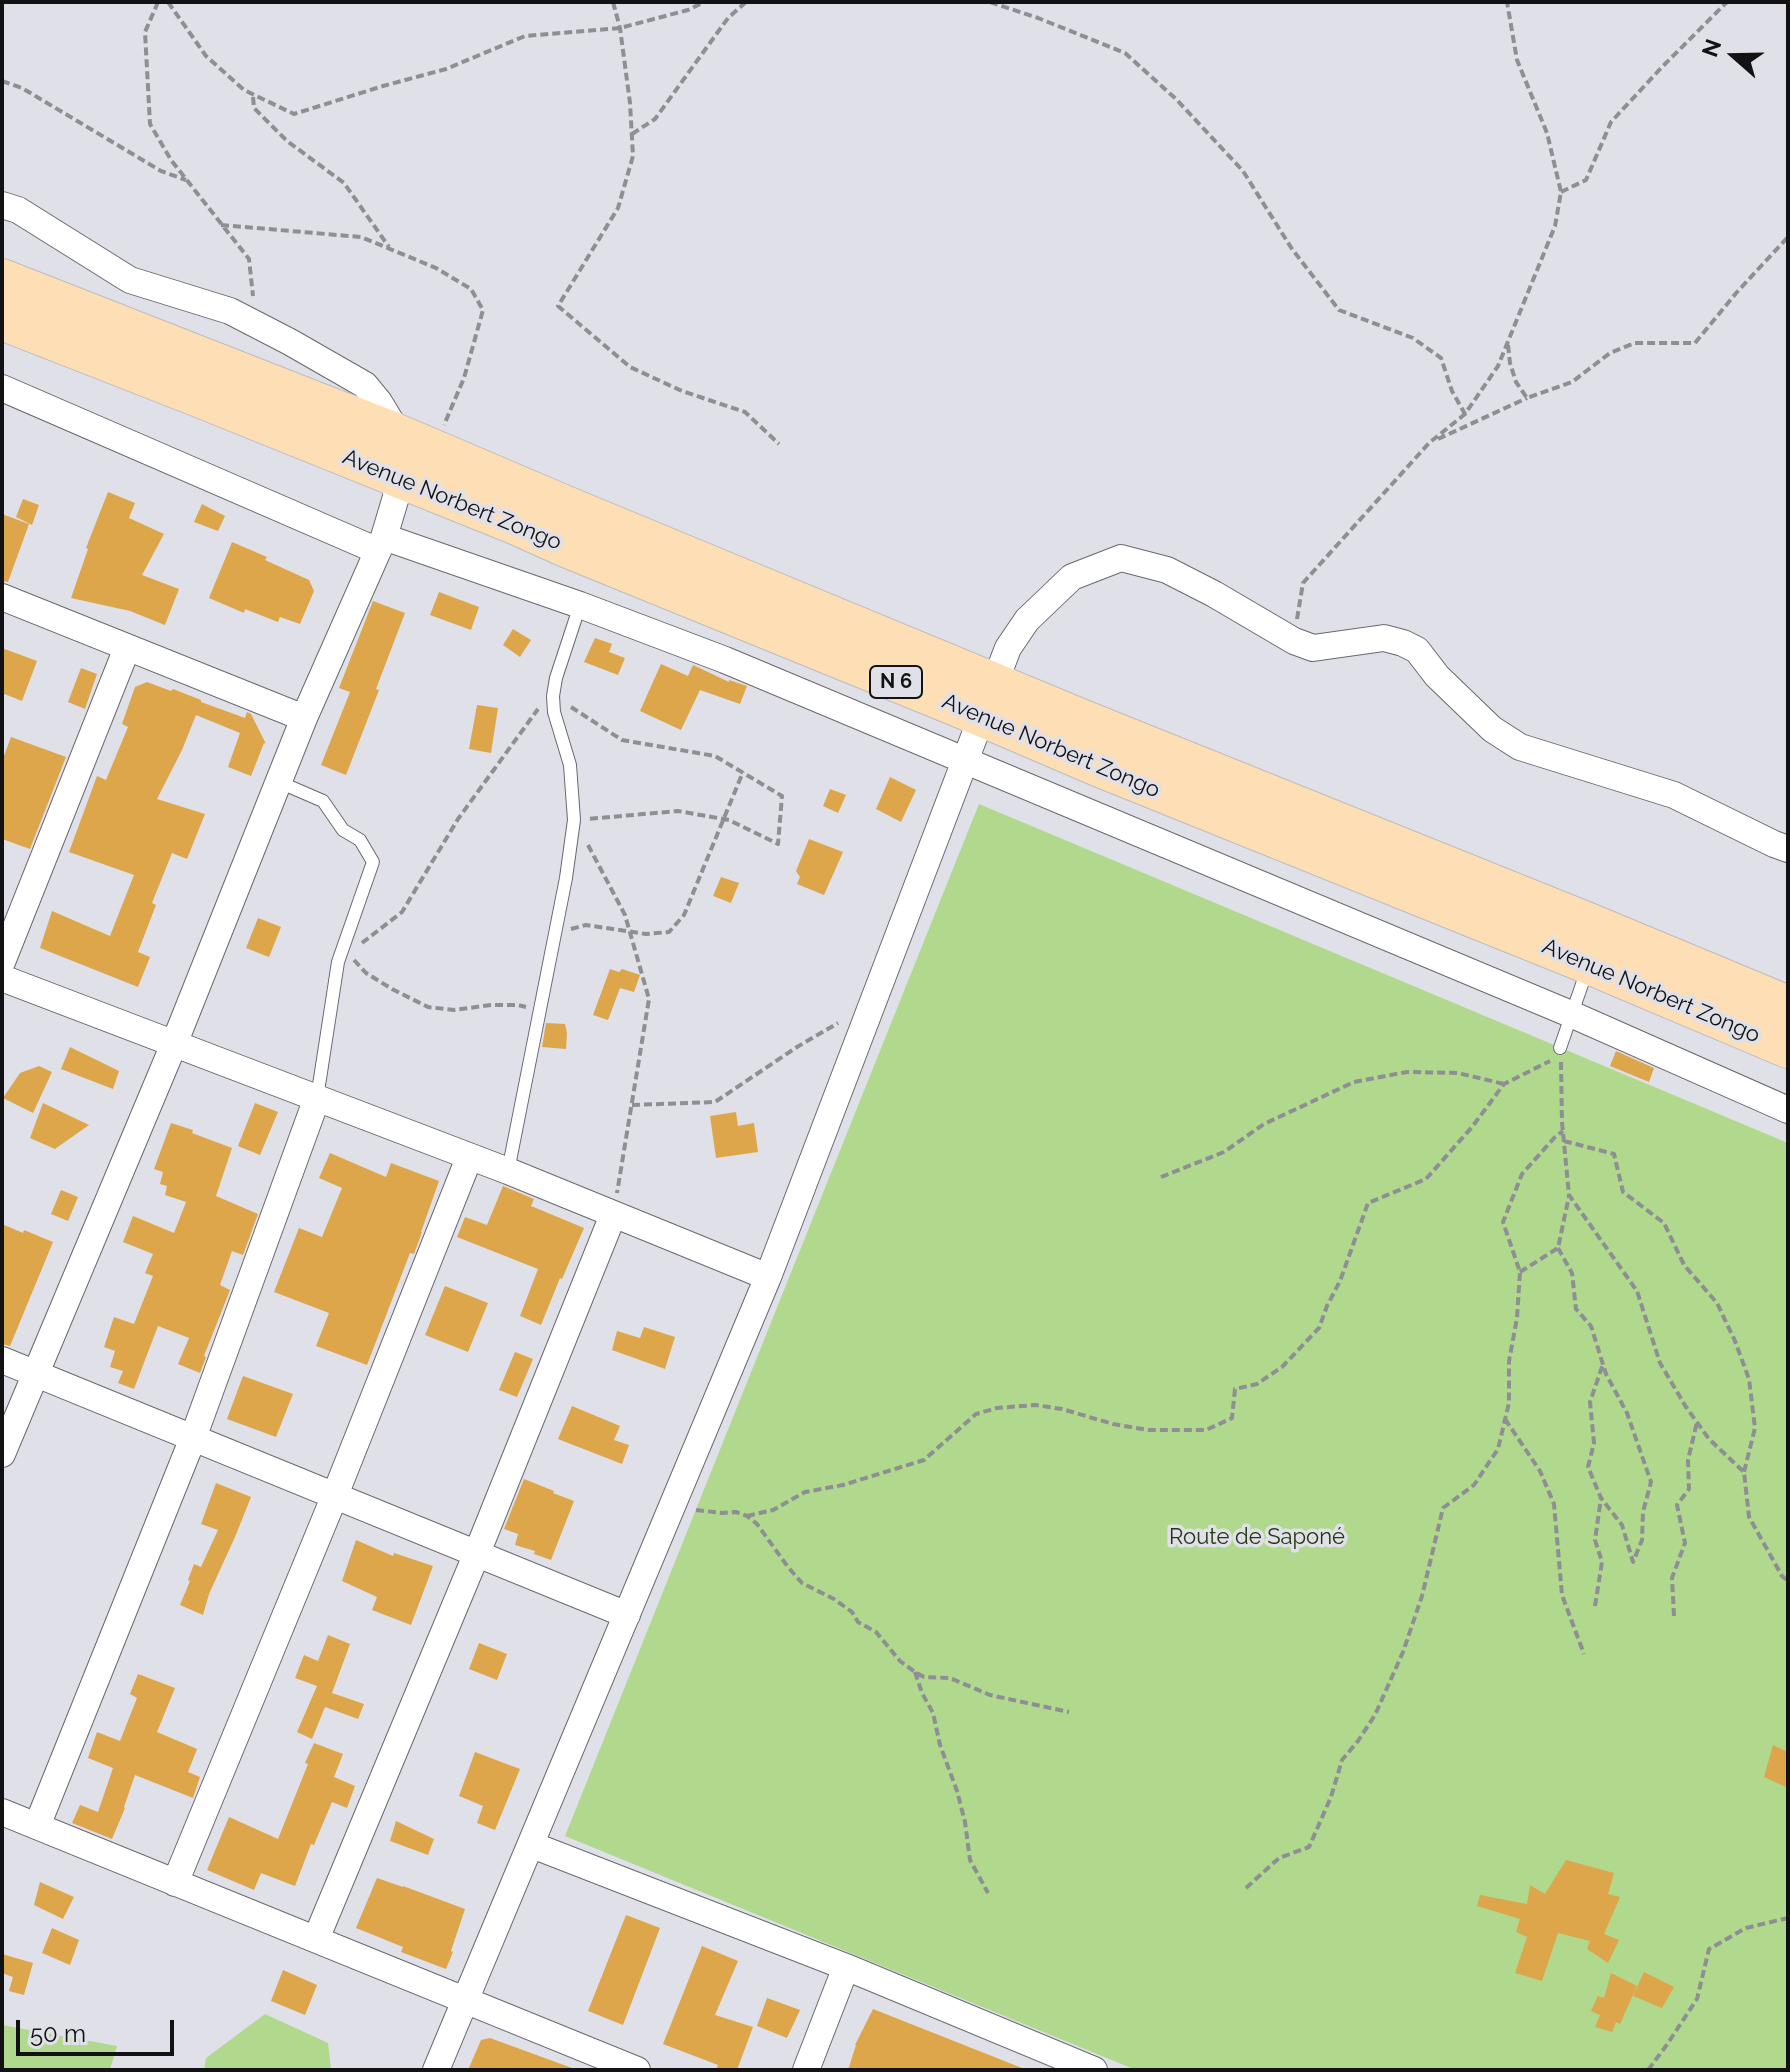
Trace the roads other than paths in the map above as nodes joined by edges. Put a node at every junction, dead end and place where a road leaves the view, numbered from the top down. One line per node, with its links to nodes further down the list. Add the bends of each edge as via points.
1 (2, 205): 5 (street, via 130,280 230,311 365,385)
2 (2, 279): 5 (main road, Avenue Norbert Zongo / N 6)
3 (2, 320): 6 (main road, Avenue Norbert Zongo / N 6)
4 (2, 388): 7 (street)
5 (399, 435): 6 (street); 11 (main road, Avenue Norbert Zongo / N 6, via 583,513)
6 (398, 478): 7 (street); 11 (main road, Avenue Norbert Zongo / N 6, via 566,547)
7 (381, 544): 9 (street); 12 (street)
8 (2, 597): 10 (street)
9 (580, 605): 13 (street); 27 (lane, via 553,696 570,765 574,820)
10 (127, 648): 12 (street); 16 (street)
11 (988, 699): 13 (street); 15 (street, via 1008,648 1027,620 1072,577 1121,558 1167,570 1313,648 1384,638 1403,643 1417,650 1492,729 1520,747 1674,795); 17 (main road, Avenue Norbert Zongo / N 6, via 1095,765); 19 (main road, Avenue Norbert Zongo / N 6, via 1083,720)
12 (304, 718): 14 (street)
13 (963, 761): 20 (street); 29 (street)
14 (279, 782): 21 (street); 24 (lane, via 323,801 373,862 343,958)
15 (1788, 849)
16 (2, 962)
17 (1589, 964): 20 (lane); 23 (main road, Avenue Norbert Zongo / N 6)
18 (2, 978): 21 (street)
19 (1788, 1006)
20 (1573, 1015): 22 (lane); 25 (street)
21 (174, 1044): 24 (street); 31 (street)
22 (1560, 1048)
23 (1788, 1048)
24 (317, 1098): 26 (street); 32 (street)
25 (1788, 1110)
26 (469, 1158): 27 (street); 34 (street)
27 (508, 1171): 28 (street)
28 (613, 1215): 29 (street); 35 (street)
29 (768, 1277): 36 (street)
30 (2, 1360): 31 (street)
31 (35, 1373): 32 (street); 33 (street)
32 (193, 1438): 34 (street); 38 (street)
33 (2, 1454)
34 (335, 1495): 35 (street); 40 (street)
35 (477, 1553): 36 (street); 41 (street)
36 (627, 1615): 39 (street)
37 (2, 1812): 38 (street)
38 (37, 1826): 40 (street)
39 (532, 1845): 42 (street); 43 (street)
40 (175, 1883): 41 (street)
41 (316, 1939): 43 (street)
42 (846, 1967): 46 (street); 47 (street)
43 (464, 2001): 44 (street); 45 (street)
44 (436, 2070)
45 (637, 2070)
46 (806, 2070)
47 (1094, 2070)

